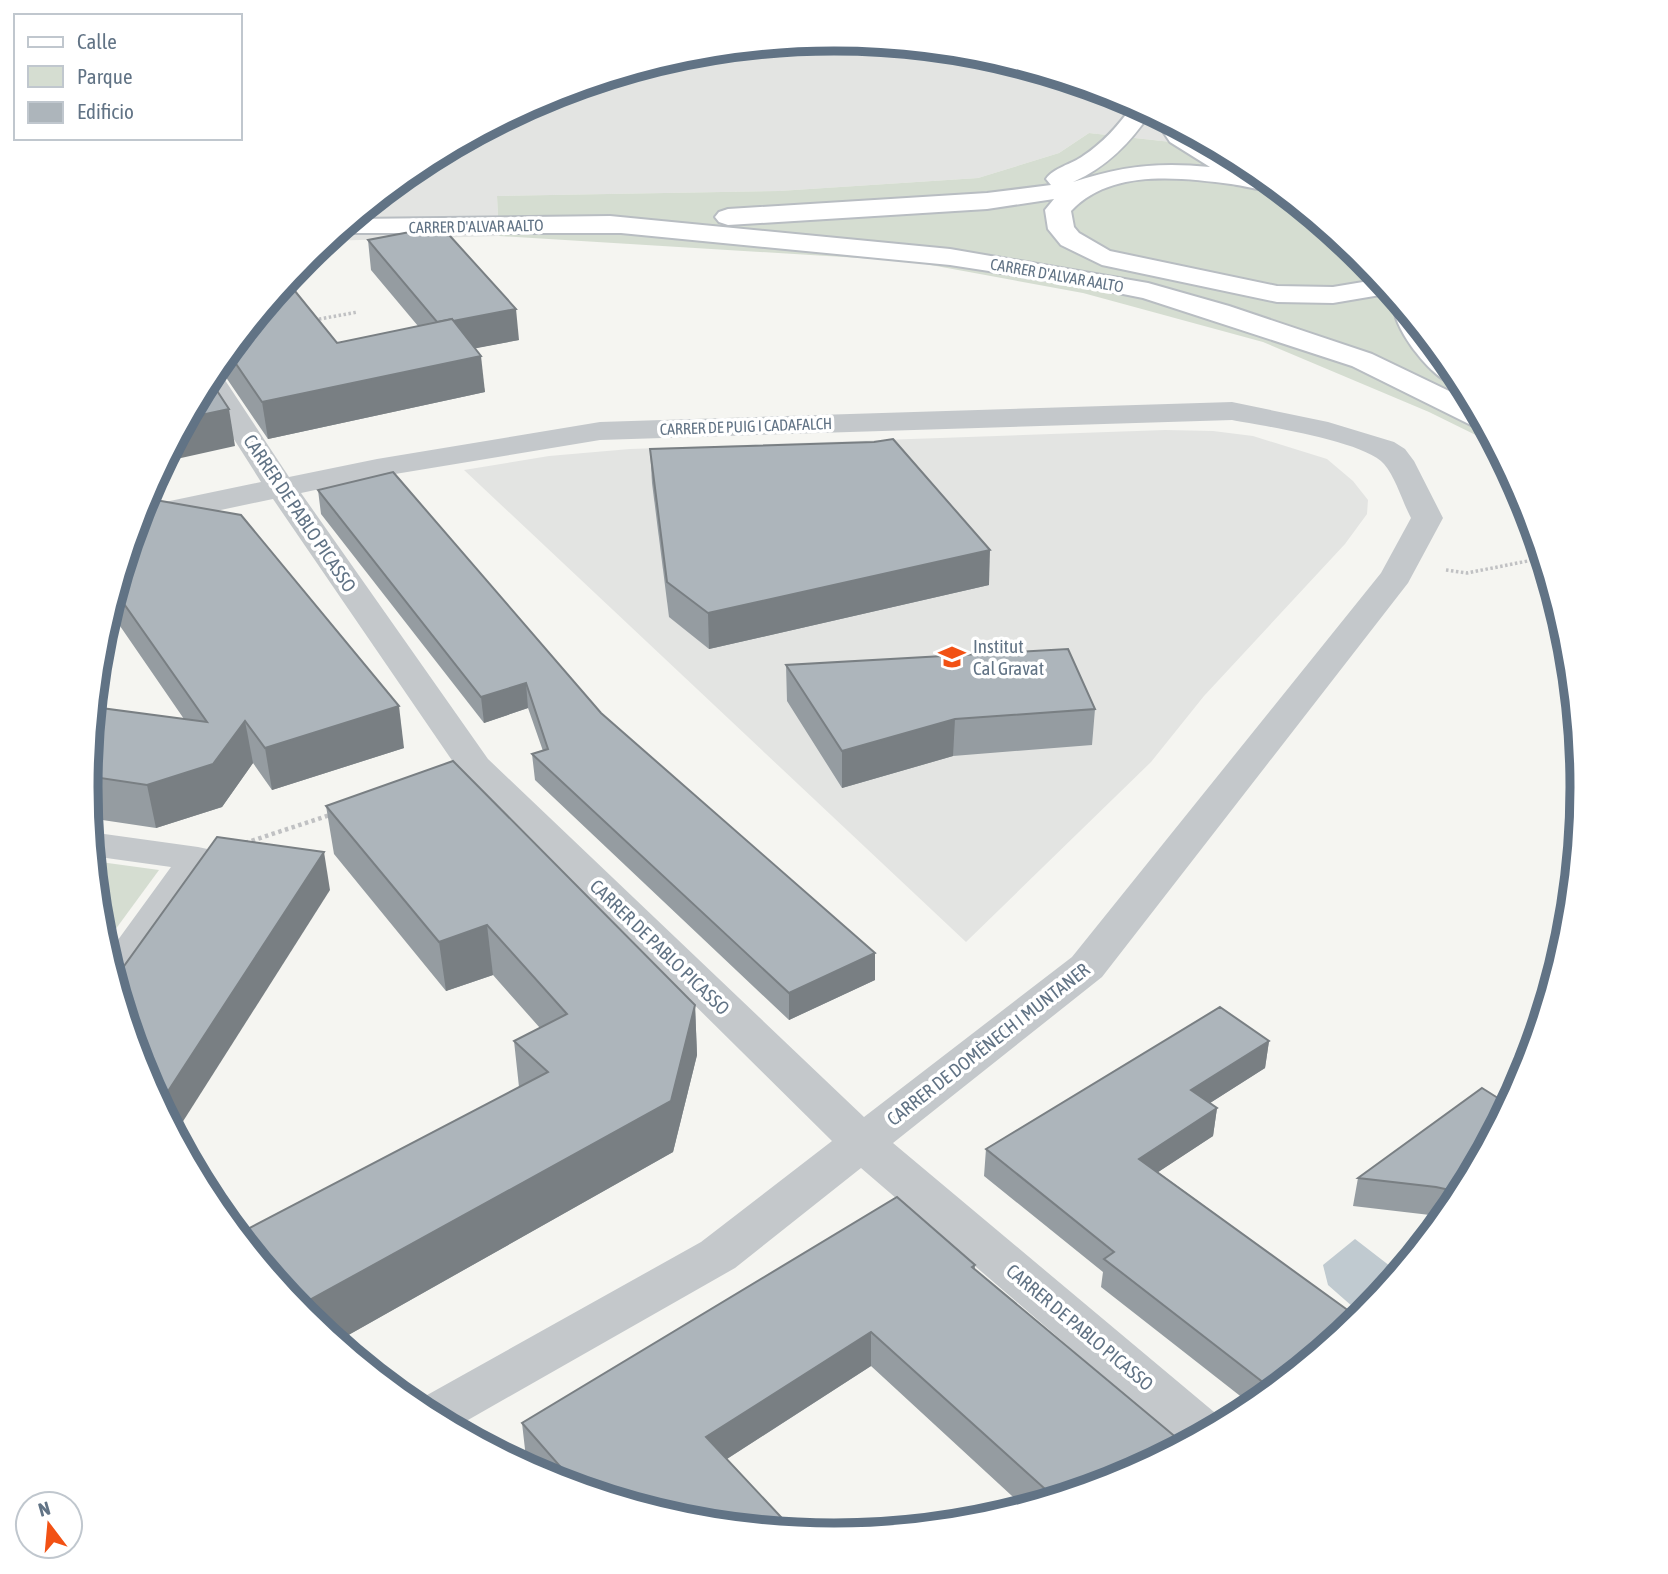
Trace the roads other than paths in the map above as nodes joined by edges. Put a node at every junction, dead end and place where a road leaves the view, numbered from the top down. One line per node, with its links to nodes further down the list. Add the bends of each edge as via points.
1 (1136, 116): 8 (street, via 1128,132 1079,171 1022,188)
2 (1142, 119): 5 (street, via 1146,138 1138,158)
3 (1185, 140): 4 (street)
4 (1224, 163)
5 (1118, 177): 6 (street, CARRER D'ALVAR AALTO, via 1191,172); 7 (street, CARRER D'ALVAR AALTO)
6 (1249, 179)
7 (1081, 187): 8 (street, CARRER D'ALVAR AALTO); 11 (street, via 1058,210 1061,229)
8 (931, 205): 9 (street, CARRER D'ALVAR AALTO)
9 (610, 224): 10 (street, CARRER D'ALVAR AALTO); 11 (street, CARRER D'ALVAR AALTO, via 858,229); 14 (street, CARRER D'ALVAR AALTO, via 950,257 1073,276 1219,312)
10 (355, 228)
11 (1101, 257): 12 (street)
12 (1206, 281): 13 (street, via 1277,294 1333,295); 14 (street)
13 (1375, 288)
14 (1362, 360): 16 (street, CARRER D'ALVAR AALTO)
15 (216, 388): 18 (street, CARRER DE PABLO PICASSO)
16 (1467, 412)
17 (1359, 440): 18 (street, CARRER DE PUIG I CADAFALCH, via 1232,411 600,431); 22 (street, CARRER DE DOMÈNECH I MUNTANER, via 1393,455 1427,518 1404,563 1356,630 1087,967)
18 (281, 488): 19 (street, CARRER DE PUIG I CADAFALCH); 22 (street, CARRER DE PABLO PICASSO, via 475,768)
19 (150, 514)
20 (100, 845): 21 (street, via 198,859)
21 (120, 967)
22 (862, 1143): 23 (street, CARRER DE DOMÈNECH I MUNTANER, via 718,1255); 24 (street, CARRER DE PABLO PICASSO)
23 (442, 1410)
24 (1198, 1427)

